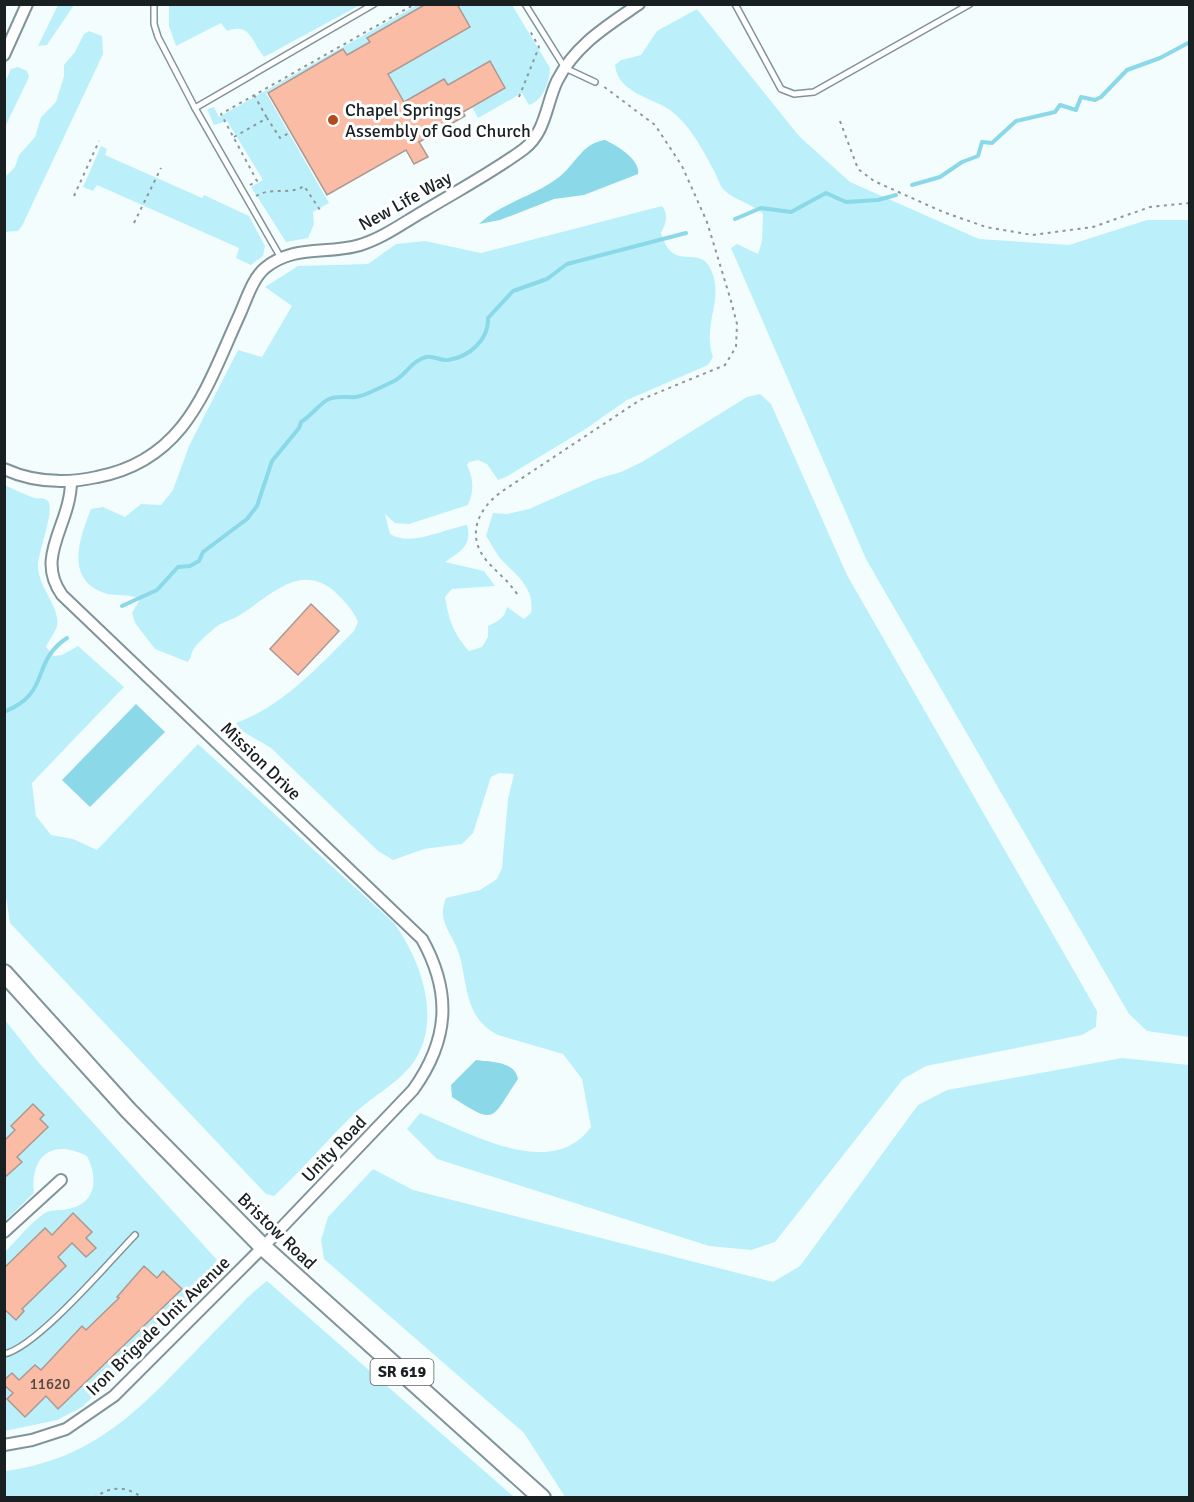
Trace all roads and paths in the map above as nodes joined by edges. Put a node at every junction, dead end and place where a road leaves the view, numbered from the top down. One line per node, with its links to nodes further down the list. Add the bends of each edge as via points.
1 (27, 4): 10 (street)
2 (154, 4): 15 (lane, via 158,37)
3 (374, 4): 15 (lane)
4 (415, 4): 13 (path)
5 (525, 4): 11 (lane)
6 (639, 4): 11 (street, New Life Way, via 594,34)
7 (735, 4): 8 (lane, via 781,88 794,94 814,92)
8 (970, 4)
9 (529, 30): 14 (path, via 539,47)
10 (4, 55)
11 (564, 68): 12 (lane); 28 (street, New Life Way, via 545,121 526,148 376,239)
12 (595, 82): 31 (path, via 655,125 682,166 707,222 731,300 737,324 736,347 725,365 640,400 482,508 477,519 479,551)
13 (254, 95): 16 (path); 19 (path, via 221,114)
14 (519, 97)
15 (195, 108): 22 (lane)
16 (267, 118): 18 (path, via 280,138); 19 (path)
17 (840, 121): 25 (path, via 858,170 943,212 986,227 1032,234 1052,232 1093,227 1150,207)
18 (289, 133)
19 (234, 137): 22 (path, via 257,181)
20 (99, 141): 23 (path)
21 (161, 168): 27 (path)
22 (242, 190): 24 (lane)
23 (74, 196)
24 (249, 201): 26 (path, via 270,190 291,192 304,186); 28 (lane)
25 (1190, 203)
26 (320, 210)
27 (135, 224)
28 (281, 258): 30 (street, New Life Way, via 256,278 200,401 178,434 162,450 125,469)
29 (4, 469): 30 (street, New Life Way, via 45,482)
30 (70, 481): 33 (street, Mission Drive, via 67,513 52,551 52,580 62,595 422,939 441,984 443,1009 442,1030)
31 (517, 594)
32 (4, 973): 37 (main road, Bristow Road / SR 619, via 129,1111)
33 (427, 1071): 37 (street, Unity Road)
34 (61, 1180): 35 (street)
35 (4, 1232)
36 (135, 1235): 38 (lane, via 34,1338 14,1353)
37 (263, 1247): 39 (street, Iron Brigade Unit Avenue, via 92,1413 66,1429); 42 (main road, Bristow Road / SR 619)
38 (4, 1354)
39 (4, 1444)
40 (94, 1497): 41 (path, via 117,1488)
41 (143, 1497)
42 (542, 1497)

